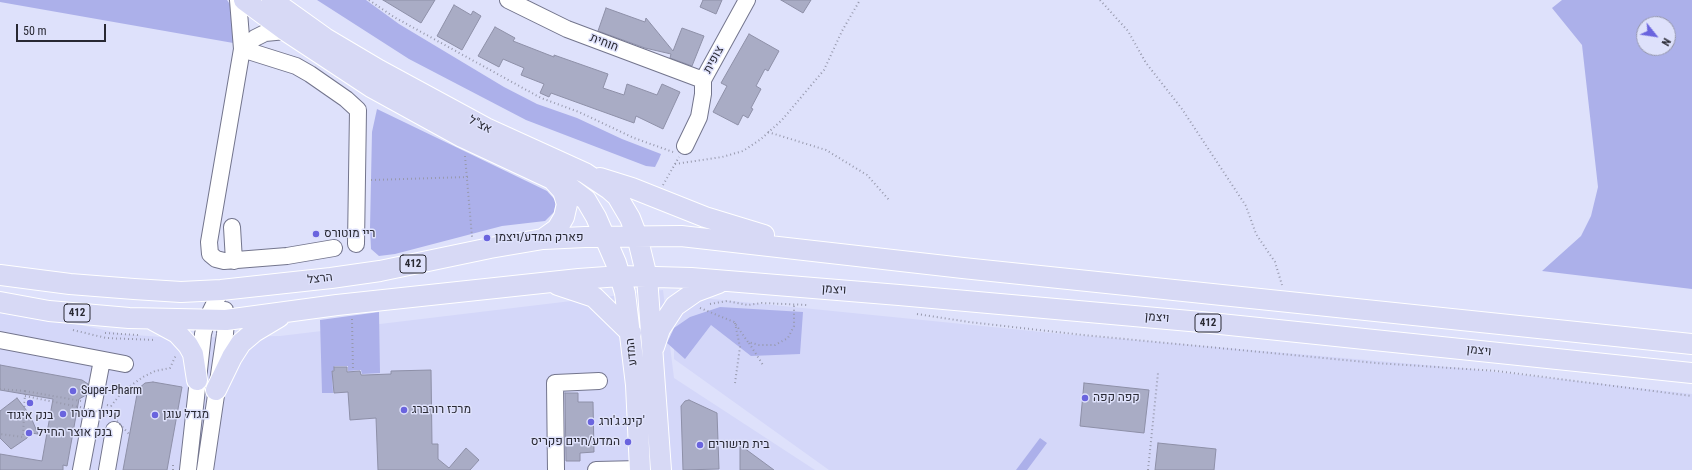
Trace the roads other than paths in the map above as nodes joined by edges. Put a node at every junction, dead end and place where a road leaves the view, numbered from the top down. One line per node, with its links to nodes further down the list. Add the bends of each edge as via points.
1 (238, 0): 7 (street)
2 (244, 0): 6 (main road, אצ"ל)
3 (272, 0): 10 (main road, אצ"ל, via 325,38 413,89 499,134)
4 (508, 0): 8 (street, חוחית, via 567,29)
5 (747, 0): 8 (street, צופית)
6 (286, 31): 7 (street, via 265,33); 11 (main road, אצ"ל, via 371,87 462,137)
7 (242, 49): 16 (street, via 296,66 355,106 360,113); 19 (street, via 209,242 210,254 213,257 219,261)
8 (703, 80): 9 (street, צופית, via 699,117)
9 (686, 146)
10 (585, 173): 13 (main road, אצ"ל, via 609,188 616,196 630,218); 18 (main road, via 617,182 705,217)
11 (543, 175): 14 (main road, אצ"ל, via 569,187 586,200); 15 (main road, via 561,187 567,198 564,217 557,228)
12 (232, 227): 19 (street)
13 (637, 236): 14 (main road, הרצל / 412); 18 (main road, 412, via 710,238); 22 (main road, אצ"ל)
14 (605, 237): 15 (main road, הרצל / 412); 21 (main road, המדע)
15 (543, 240): 25 (main road, הרצל / 412, via 331,278)
16 (356, 244)
17 (334, 248): 19 (street)
18 (822, 252): 33 (main road, 412)
19 (234, 261)
20 (3, 276): 25 (main road, הרצל / 412, via 134,290)
21 (620, 276): 22 (main road, ויצמן / 412); 24 (main road, 412); 31 (main road, המדע)
22 (647, 277): 23 (main road, ויצמן / 412); 34 (main road, המדע)
23 (724, 281): 34 (main road, via 695,292 675,306 660,329); 37 (main road, ויצמן / 412, via 1200,322)
24 (548, 282): 27 (main road, 412, via 337,305); 31 (main road, via 594,297)
25 (221, 290): 29 (street); 30 (street)
26 (1, 303): 28 (main road, 412)
27 (288, 313): 30 (main road, 412); 40 (main road, via 266,324 241,343)
28 (153, 320): 29 (main road, 412); 38 (main road, via 177,333 188,345 193,354)
29 (206, 320): 30 (main road, 412); 38 (street)
30 (226, 320): 40 (street)
31 (631, 333): 49 (main road, המדע)
32 (0, 340): 35 (street)
33 (1692, 344)
34 (653, 350): 42 (main road, המדע)
35 (102, 360): 36 (street); 43 (street, via 87,405)
36 (125, 364)
37 (1692, 373)
38 (197, 380): 45 (street)
39 (599, 381): 47 (street, via 555,382)
40 (216, 390): 46 (street)
41 (122, 432): 44 (street)
42 (664, 469)
43 (80, 470)
44 (107, 470)
45 (188, 470)
46 (205, 470)
47 (556, 470)
48 (596, 470): 49 (street)
49 (640, 470)

